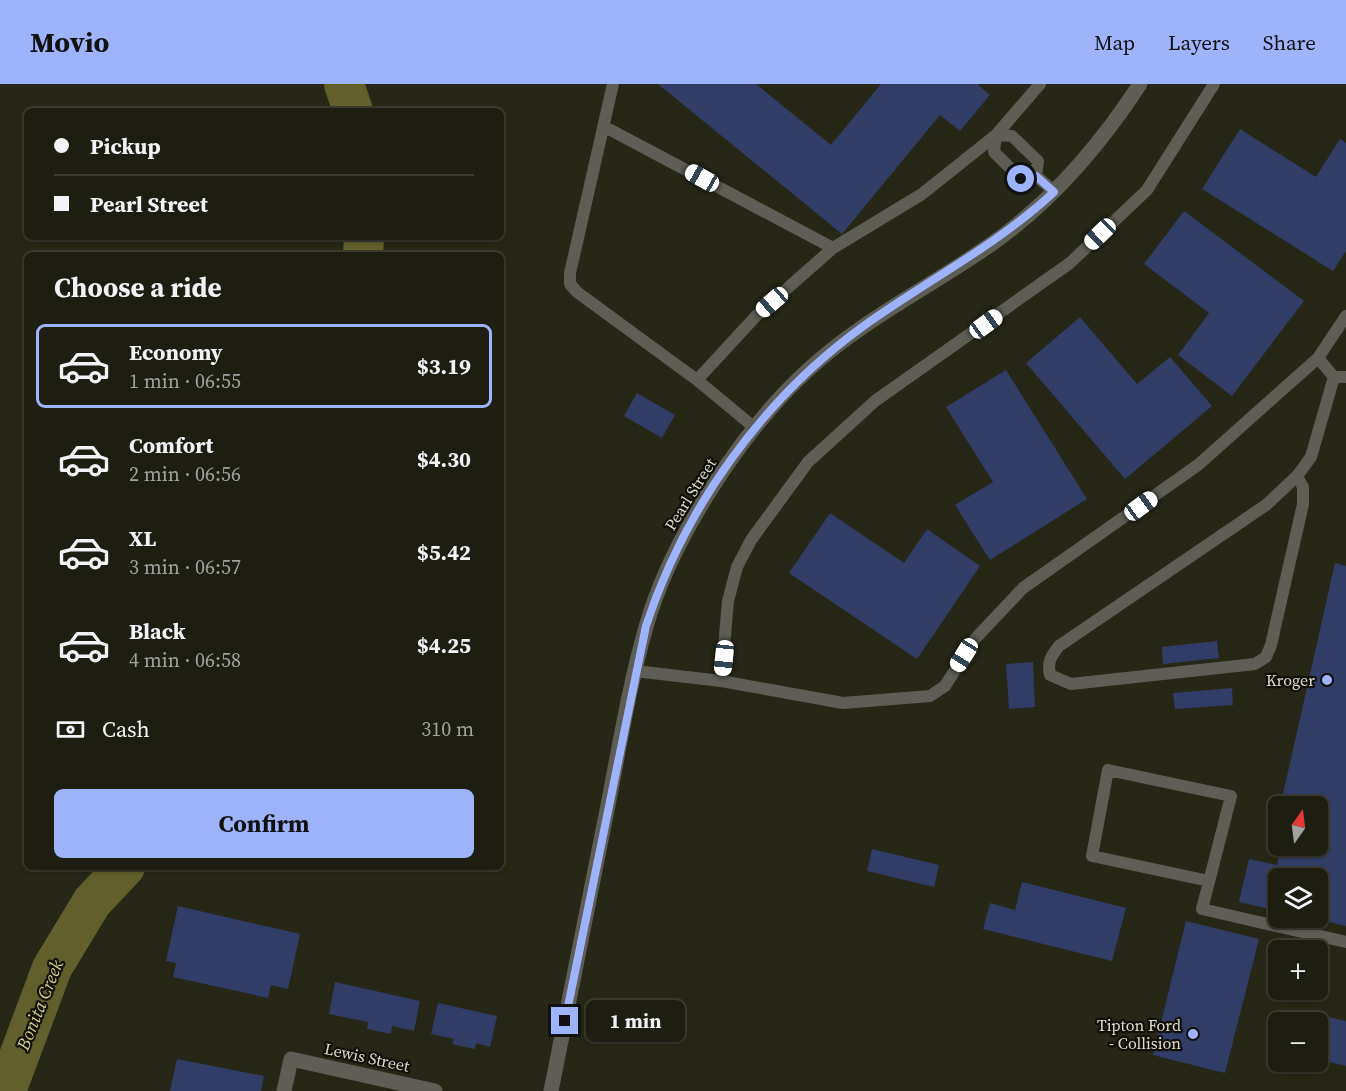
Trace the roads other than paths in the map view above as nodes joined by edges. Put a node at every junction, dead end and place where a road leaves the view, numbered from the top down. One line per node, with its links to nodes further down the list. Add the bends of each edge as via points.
1 (612, 84): 5 (lane)
2 (1040, 84): 6 (lane)
3 (1140, 84): 8 (street, Pearl Street, via 1096,147)
4 (1214, 84): 17 (lane, via 1147,190 1070,263 874,401 808,462 751,540 737,567 729,601)
5 (605, 127): 9 (lane); 13 (lane, via 570,284)
6 (996, 135): 7 (lane, via 1012,136 1038,161); 7 (lane, via 994,152 1021,179); 9 (lane, via 922,194)
7 (1036, 176): 8 (lane)
8 (1054, 192): 14 (street, Pearl Street, via 991,244 837,345 807,370)
9 (833, 248): 13 (lane, via 756,316)
10 (1346, 316): 11 (lane)
11 (1318, 358): 12 (lane); 17 (lane, via 1197,465 1023,588 974,640 945,686 930,696 843,703)
12 (1340, 377): 15 (lane, via 1311,457)
13 (697, 380): 14 (lane)
14 (755, 428): 16 (street, Pearl Street, via 681,540 658,591)
15 (1297, 476): 15 (lane, via 1266,505 1059,646 1051,656 1050,675 1071,684 1255,664 1266,657 1303,504 1303,487)
16 (635, 671): 17 (lane); 22 (street, Pearl Street)
17 (722, 681)
18 (1209, 882): 18 (lane, via 1231,796 1108,770 1092,856); 19 (lane, via 1202,909)
19 (1346, 942)
20 (284, 1091): 21 (street, Lewis Street, via 291,1059)
21 (435, 1091)
22 (551, 1091)

